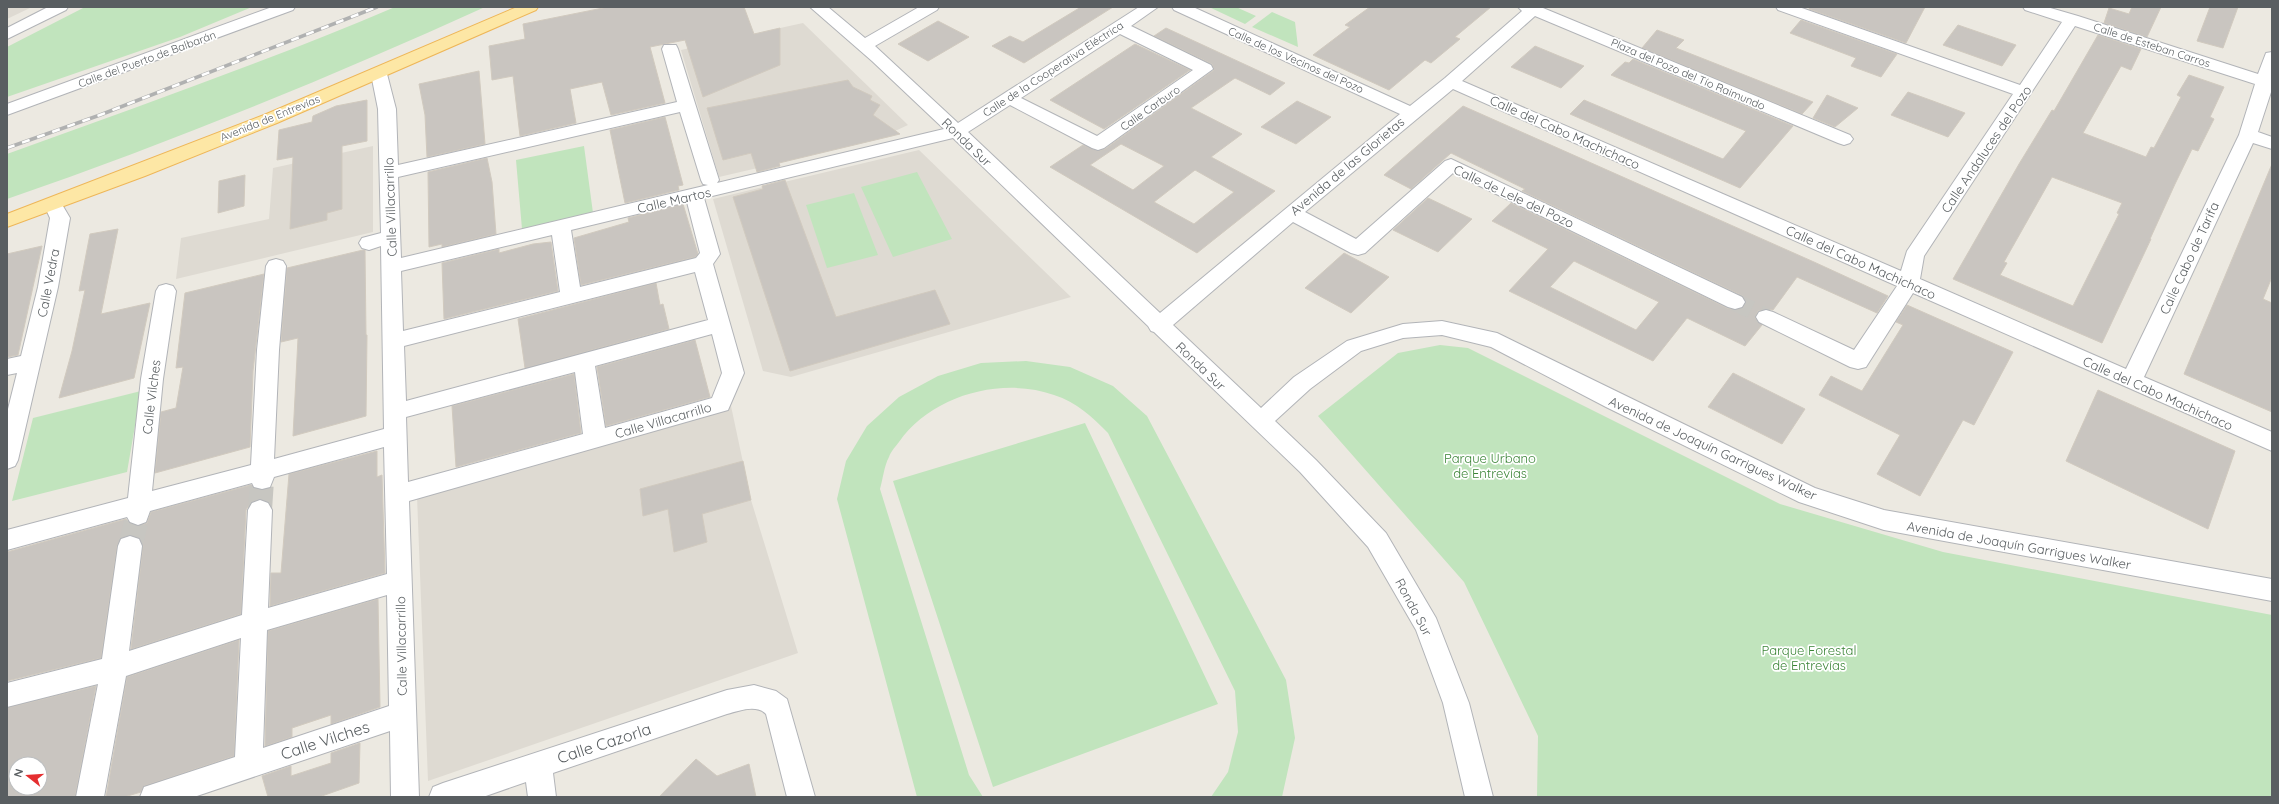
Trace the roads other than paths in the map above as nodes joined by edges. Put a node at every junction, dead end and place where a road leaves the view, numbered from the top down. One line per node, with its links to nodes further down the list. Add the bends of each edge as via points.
1 (60, 7): 13 (street)
2 (287, 7): 23 (street, Calle del Puerto de Balbarán)
3 (530, 7): 17 (main road, Avenida de Entrevías)
4 (818, 7): 14 (street, Ronda Sur)
5 (931, 7): 14 (street)
6 (1150, 7): 12 (street, Calle de la Cooperativa Eléctrica)
7 (1180, 7): 24 (street, Calle de los Vecinos del Pozo)
8 (1784, 7): 20 (street)
9 (2031, 7): 11 (street, Calle de Esteban Carros)
10 (1532, 8): 18 (street, Avenida de las Glorietas); 27 (street, Plaza del Pozo del Tío Raimundo)
11 (2072, 19): 19 (street, Calle de Esteban Carros); 20 (street, Calle Andaluces del Pozo)
12 (1119, 27): 21 (street, Calle de la Cooperativa Eléctrica); 21 (street, Calle Carburo, via 1205,69 1098,144)
13 (7, 34)
14 (864, 45): 25 (street, Ronda Sur)
15 (670, 49): 22 (street, Calle Martos)
16 (2272, 57): 19 (street, Calle Cabo de Tarifa)
17 (379, 74): 29 (street, Calle Villacarrillo, via 388,109); 32 (main road, Avenida de Entrevías)
18 (1451, 82): 24 (street, Avenida de las Glorietas); 41 (street, Calle del Cabo Machichaco)
19 (2268, 83): 26 (street, Calle Cabo de Tarifa)
20 (2024, 92): 41 (street, Calle Andaluces del Pozo, via 1914,256)
21 (1009, 98): 25 (street, Calle de la Cooperativa Eléctrica)
22 (687, 106): 29 (street); 30 (street, Calle Martos)
23 (7, 110)
24 (1412, 113): 33 (street, Avenida de las Glorietas)
25 (956, 132): 31 (street, Calle Martos); 47 (street, Ronda Sur)
26 (2248, 135): 28 (street); 52 (street, Calle Cabo de Tarifa)
27 (1844, 139)
28 (2272, 143)
29 (389, 173): 36 (street, Calle Villacarrillo)
30 (710, 180)
31 (694, 195): 35 (street, Calle Martos); 38 (street, Calle Villacarrillo, via 710,254)
32 (53, 205): 34 (main road, Avenida de Entrevías); 50 (street, Calle Vedra, via 60,218 48,287)
33 (1291, 213): 44 (street, Calle de Lele del Pozo, via 1358,248 1450,165); 47 (street, Avenida de las Glorietas)
34 (7, 221)
35 (561, 227): 40 (street, Calle Martos); 43 (street)
36 (391, 237): 37 (street); 40 (street, Calle Villacarrillo)
37 (369, 243)
38 (703, 263): 43 (street); 46 (street, Calle Villacarrillo)
39 (276, 266): 59 (street, via 268,350)
40 (391, 267): 48 (street, Calle Villacarrillo)
41 (1909, 282): 45 (street, via 1858,361); 52 (street, Calle del Cabo Machichaco)
42 (166, 291): 61 (street, Calle Vilches, via 152,379)
43 (571, 296): 48 (street)
44 (1735, 302)
45 (1766, 317)
46 (719, 325): 49 (street); 56 (street, Calle Villacarrillo, via 733,373 720,404)
47 (1158, 326): 54 (street, Ronda Sur)
48 (394, 341): 53 (street, Calle Villacarrillo)
49 (584, 361): 53 (street); 56 (street, Calle Villacarrillo)
50 (30, 362): 51 (street); 58 (street, Calle Vedra)
51 (7, 367)
52 (2131, 381): 57 (street, Calle del Cabo Machichaco)
53 (395, 412): 55 (street, Calle Villacarrillo)
54 (1260, 422): 66 (street, Avenida de Joaquín Garrigues Walker, via 1302,383 1354,346 1403,331 1442,328 1497,341 1808,495 1884,520); 79 (street, Ronda Sur, via 1308,466 1381,546 1427,626 1456,703)
55 (396, 435): 59 (street); 60 (street, Calle Villacarrillo)
56 (596, 439): 60 (street, Calle Villacarrillo)
57 (2272, 442)
58 (8, 453)
59 (263, 476): 61 (street)
60 (397, 495): 65 (street, Calle Villacarrillo)
61 (138, 509): 63 (street)
62 (260, 510): 67 (street)
63 (7, 540)
64 (130, 546): 68 (street)
65 (400, 581): 67 (street); 70 (street, Calle Villacarrillo)
66 (2272, 590)
67 (253, 623): 68 (street); 72 (street)
68 (114, 668): 69 (street); 73 (street)
69 (7, 695)
70 (403, 714): 72 (street, Calle Vilches); 75 (street, Calle Villacarrillo)
71 (538, 765): 76 (street, Calle Cazorla); 77 (street); 78 (street, Calle Cazorla, via 727,702 750,697 766,698 778,708 782,718)
72 (248, 766): 74 (street, Calle Vilches)
73 (90, 797)
74 (154, 797)
75 (405, 797)
76 (443, 797)
77 (542, 797)
78 (801, 797)
79 (1479, 797)

